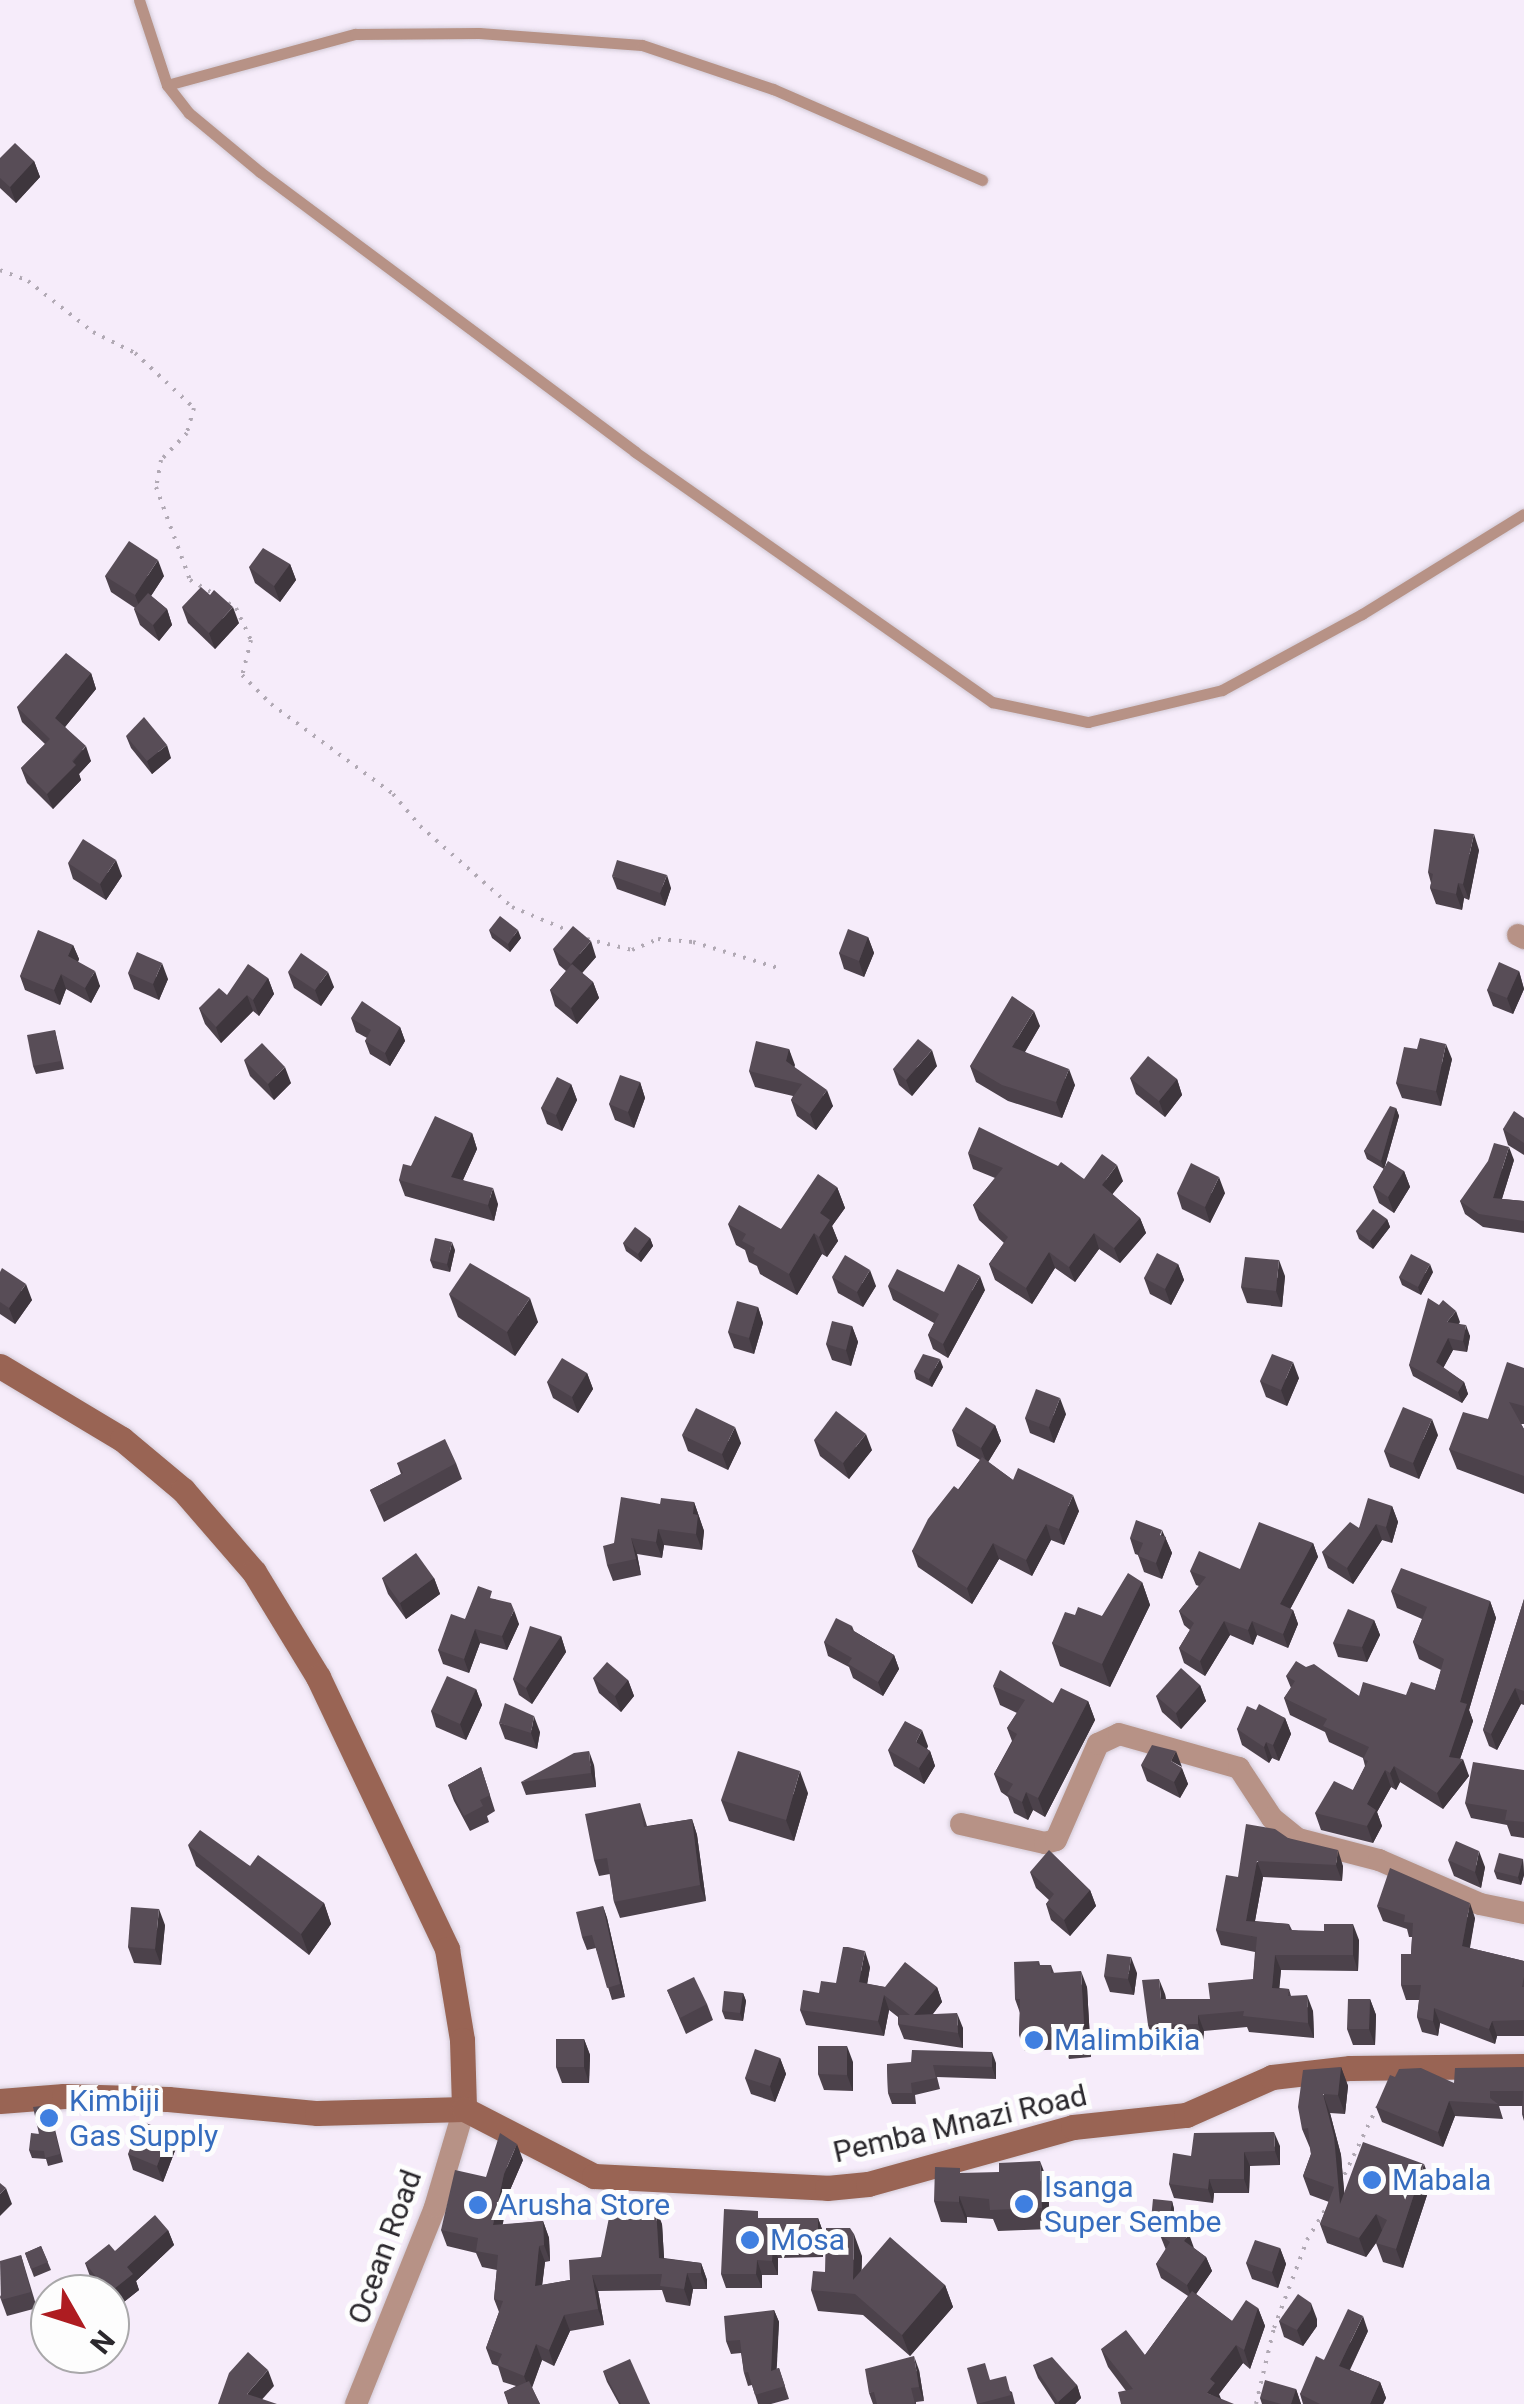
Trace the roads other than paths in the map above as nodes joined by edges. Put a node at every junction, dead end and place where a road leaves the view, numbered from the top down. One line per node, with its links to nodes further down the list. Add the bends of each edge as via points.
1 (139, 0): 2 (lane)
2 (168, 85): 3 (lane, via 355,34 480,33 642,45 773,89); 4 (lane, via 190,113 304,206 635,452 992,702 1088,722 1222,690)
3 (982, 180)
4 (1524, 514)
5 (0, 1366): 10 (main road, via 122,1440 184,1490 254,1572 318,1677 446,1949 462,2040)
6 (961, 1824): 7 (street, via 1056,1840 1098,1744 1119,1734 1239,1768 1272,1818 1298,1838 1379,1860 1480,1904)
7 (1524, 1913)
8 (1524, 2066): 10 (main road, Pemba Mnazi Road, via 1350,2068 1272,2078 1186,2114 1073,2128 868,2184 827,2188 594,2176)
9 (0, 2101): 10 (main road, Pemba Mnazi Road, via 168,2099 317,2113)
10 (464, 2109): 11 (street, Ocean Road, via 435,2208)
11 (356, 2404)

